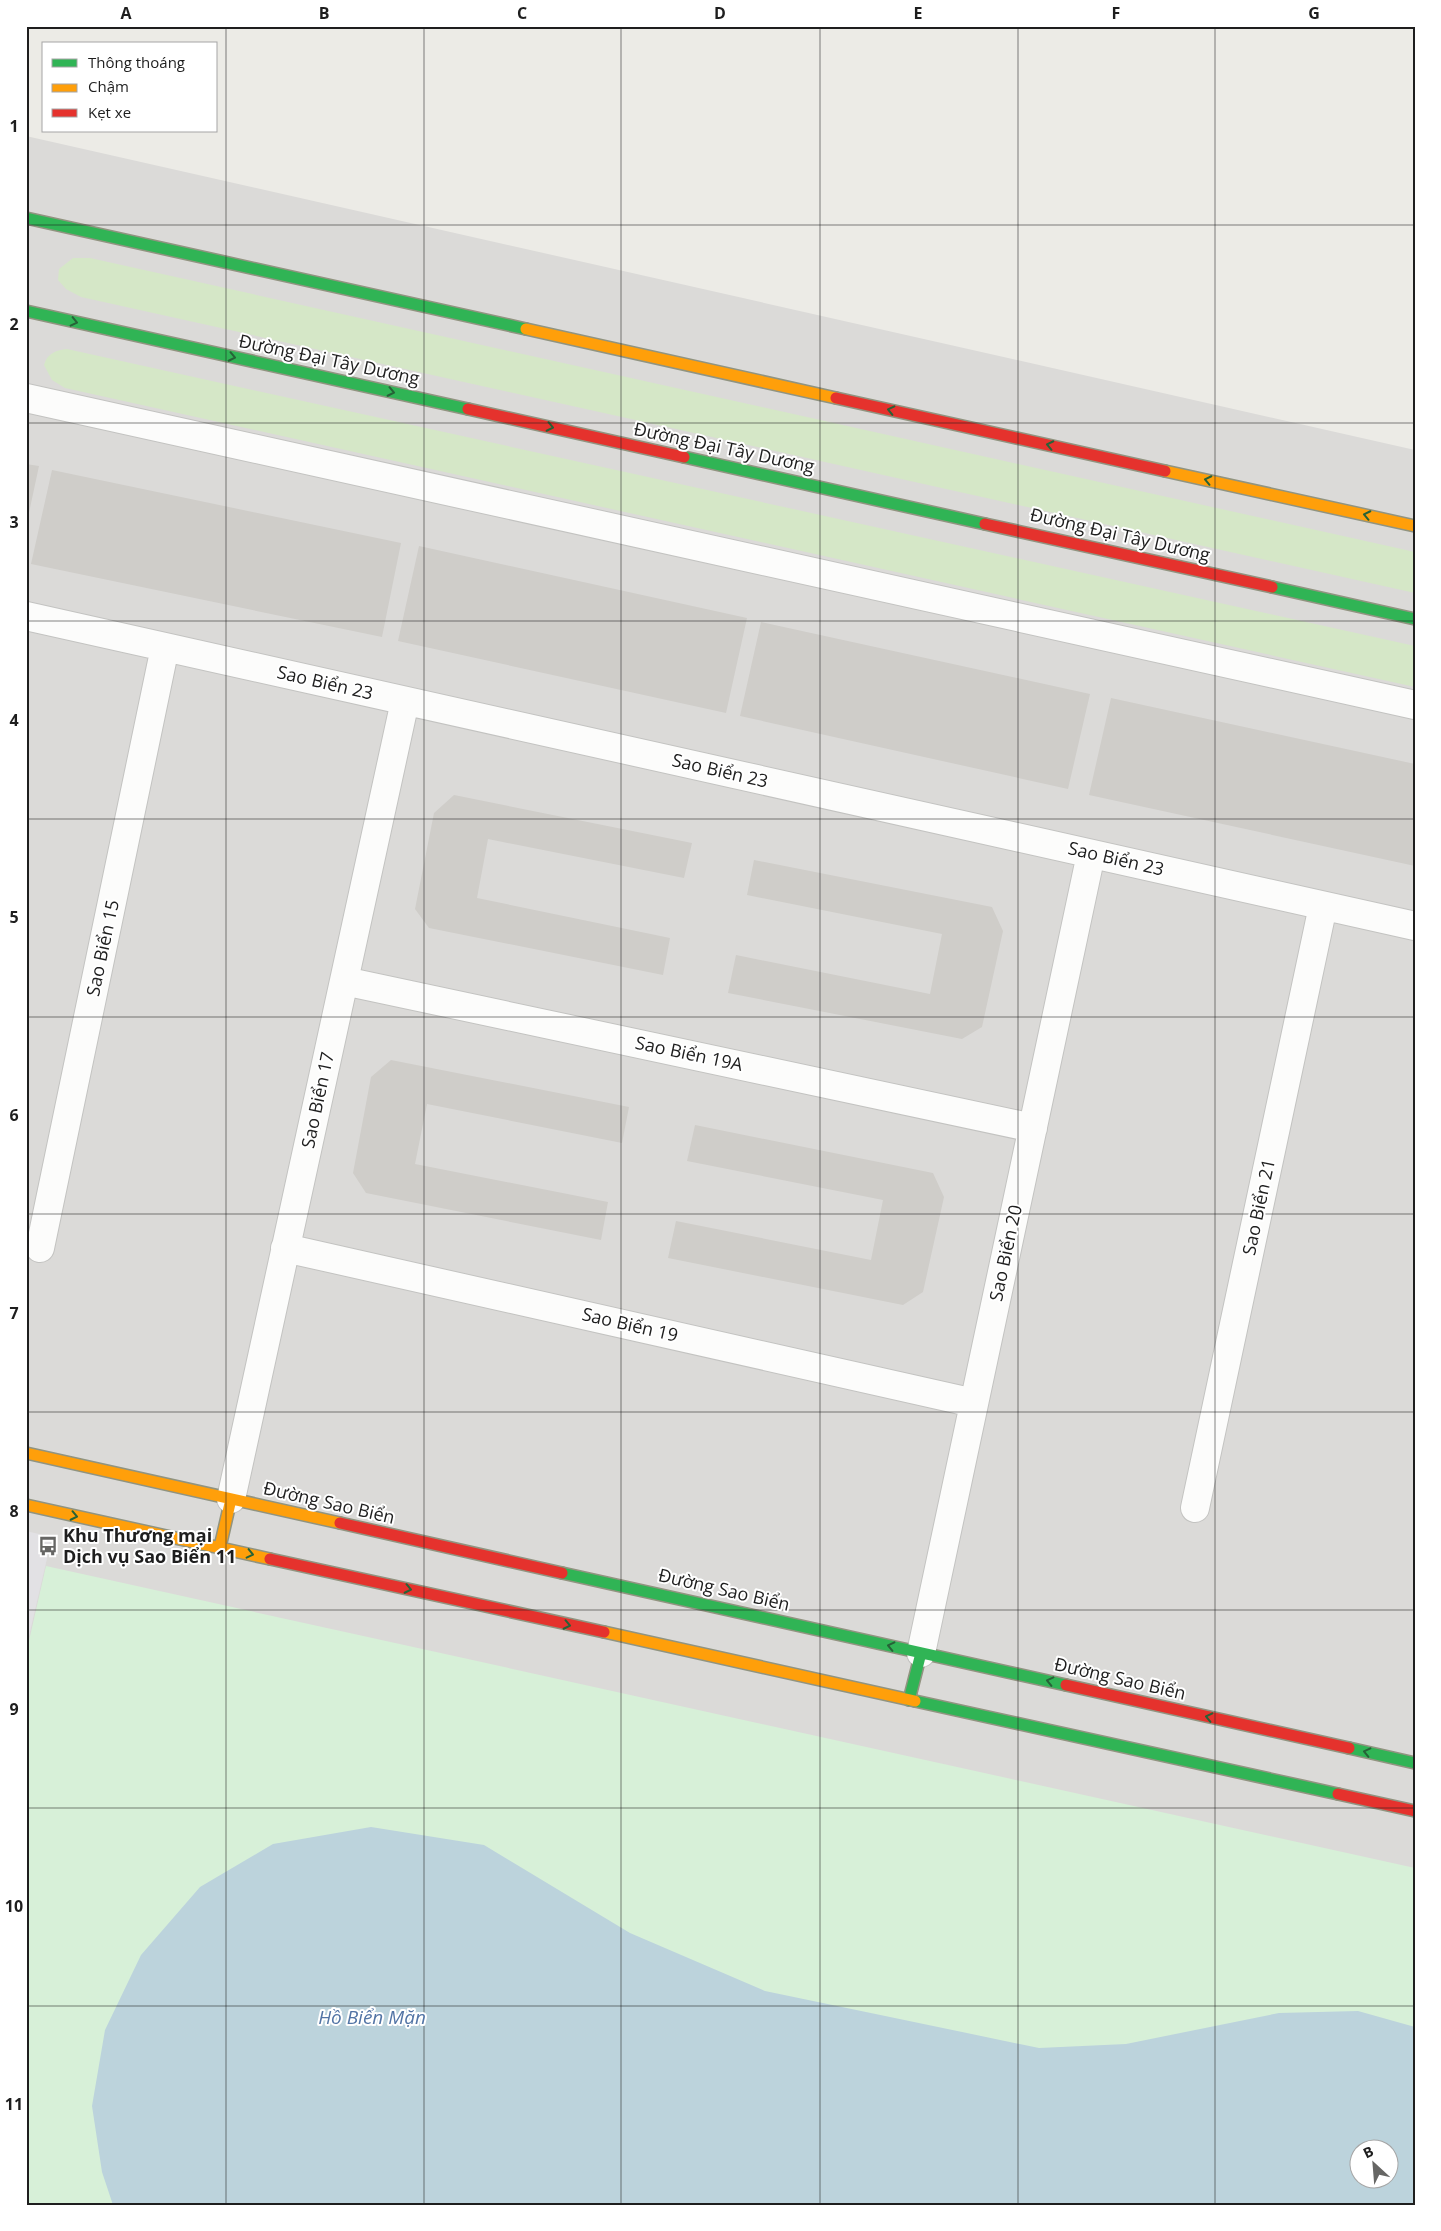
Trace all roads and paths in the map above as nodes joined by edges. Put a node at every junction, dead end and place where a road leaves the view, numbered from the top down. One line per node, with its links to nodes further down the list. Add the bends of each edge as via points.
1 (26, 218): 4 (street, one-way to 1)
2 (26, 311): 6 (street, Đường Đại Tây Dương, one-way to 6)
3 (26, 398): 9 (street)
4 (1415, 526)
5 (26, 616): 7 (street, Sao Biển 23)
6 (1415, 619)
7 (165, 647): 8 (street, Sao Biển 23); 15 (street, Sao Biển 15)
8 (405, 701): 10 (street, Sao Biển 23); 13 (street, Sao Biển 17)
9 (1415, 705)
10 (1091, 854): 11 (street, Sao Biển 23); 14 (street, Sao Biển 20)
11 (1323, 906): 12 (street, Sao Biển 23); 21 (street, Sao Biển 21)
12 (1415, 926)
13 (344, 981): 14 (street, Sao Biển 19A); 16 (street, Sao Biển 17)
14 (1033, 1128): 17 (street, Sao Biển 20)
15 (40, 1248)
16 (286, 1248): 17 (street, Sao Biển 19); 19 (street, Sao Biển 17)
17 (974, 1402): 23 (street, Sao Biển 20)
18 (26, 1453): 19 (street, Đường Sao Biển)
19 (230, 1498): 22 (street); 23 (street, Đường Sao Biển, one-way to 19)
20 (26, 1505): 22 (street, one-way to 22)
21 (1194, 1508)
22 (220, 1547): 24 (street, one-way to 24)
23 (921, 1653): 24 (street); 25 (street, Đường Sao Biển, one-way to 23)
24 (910, 1700): 26 (street)
25 (1415, 1763)
26 (1415, 1811)

